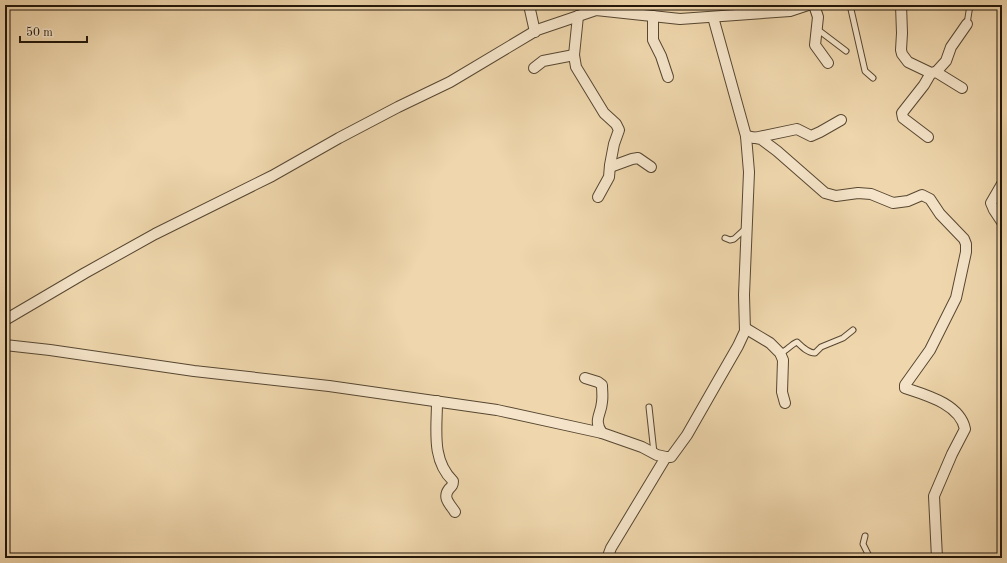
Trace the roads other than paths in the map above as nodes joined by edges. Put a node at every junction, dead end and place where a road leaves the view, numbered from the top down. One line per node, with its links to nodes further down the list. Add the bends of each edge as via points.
1 (529, 5): 14 (street)
2 (747, 5): 8 (street)
3 (808, 5): 8 (street, via 790,11)
4 (814, 5): 13 (street, via 818,17)
5 (850, 5): 21 (lane, via 866,71)
6 (901, 5): 19 (street, via 902,54 908,62)
7 (970, 5): 12 (lane)
8 (754, 14): 11 (street)
9 (578, 16): 10 (street, via 596,10); 14 (street); 16 (street)
10 (653, 16): 11 (street, via 680,19); 20 (street, via 653,40)
11 (712, 17): 24 (street)
12 (967, 24): 19 (street, via 951,47 946,61)
13 (816, 28): 15 (lane); 17 (street, via 816,48)
14 (535, 32): 33 (street, via 450,82 339,138 272,176 155,234)
15 (846, 51)
16 (574, 54): 18 (street, via 543,61); 26 (street, via 576,66 585,83 604,113 619,130)
17 (828, 63)
18 (534, 68)
19 (934, 72): 22 (street); 25 (street, via 902,113 903,118)
20 (668, 77)
21 (873, 78)
22 (962, 88)
23 (841, 120): 24 (street, via 812,136 796,129)
24 (750, 137): 31 (street); 49 (street, via 761,139 825,193 836,196 871,194 893,203 908,201 922,195 930,199 940,214 964,239 966,252 954,304 930,350 905,385 905,388 932,397 957,412 965,429 934,496)
25 (928, 137)
26 (610, 167): 27 (street, via 638,158); 29 (street, via 609,177)
27 (651, 167)
28 (1002, 184): 30 (street, via 991,204)
29 (598, 197)
30 (1002, 222)
31 (747, 228): 32 (lane, via 734,239); 34 (street)
32 (725, 238)
33 (5, 320)
34 (745, 328): 37 (street, via 770,343); 44 (street, via 738,346 687,435 671,457)
35 (853, 330): 37 (lane, via 843,338 821,347 815,353 811,353 797,342)
36 (5, 345): 39 (street)
37 (780, 353): 40 (street, via 783,360 782,392)
38 (585, 378): 42 (street, via 602,385 602,403 597,419)
39 (437, 401): 42 (street, via 497,410); 45 (street, via 437,452 440,463 454,481 446,497)
40 (785, 403)
41 (649, 407): 43 (lane)
42 (602, 433): 43 (street)
43 (654, 453): 44 (street)
44 (666, 457): 47 (street, via 611,548)
45 (455, 512)
46 (866, 536): 48 (lane, via 863,544)
47 (609, 558)
48 (870, 558)
49 (936, 558)

